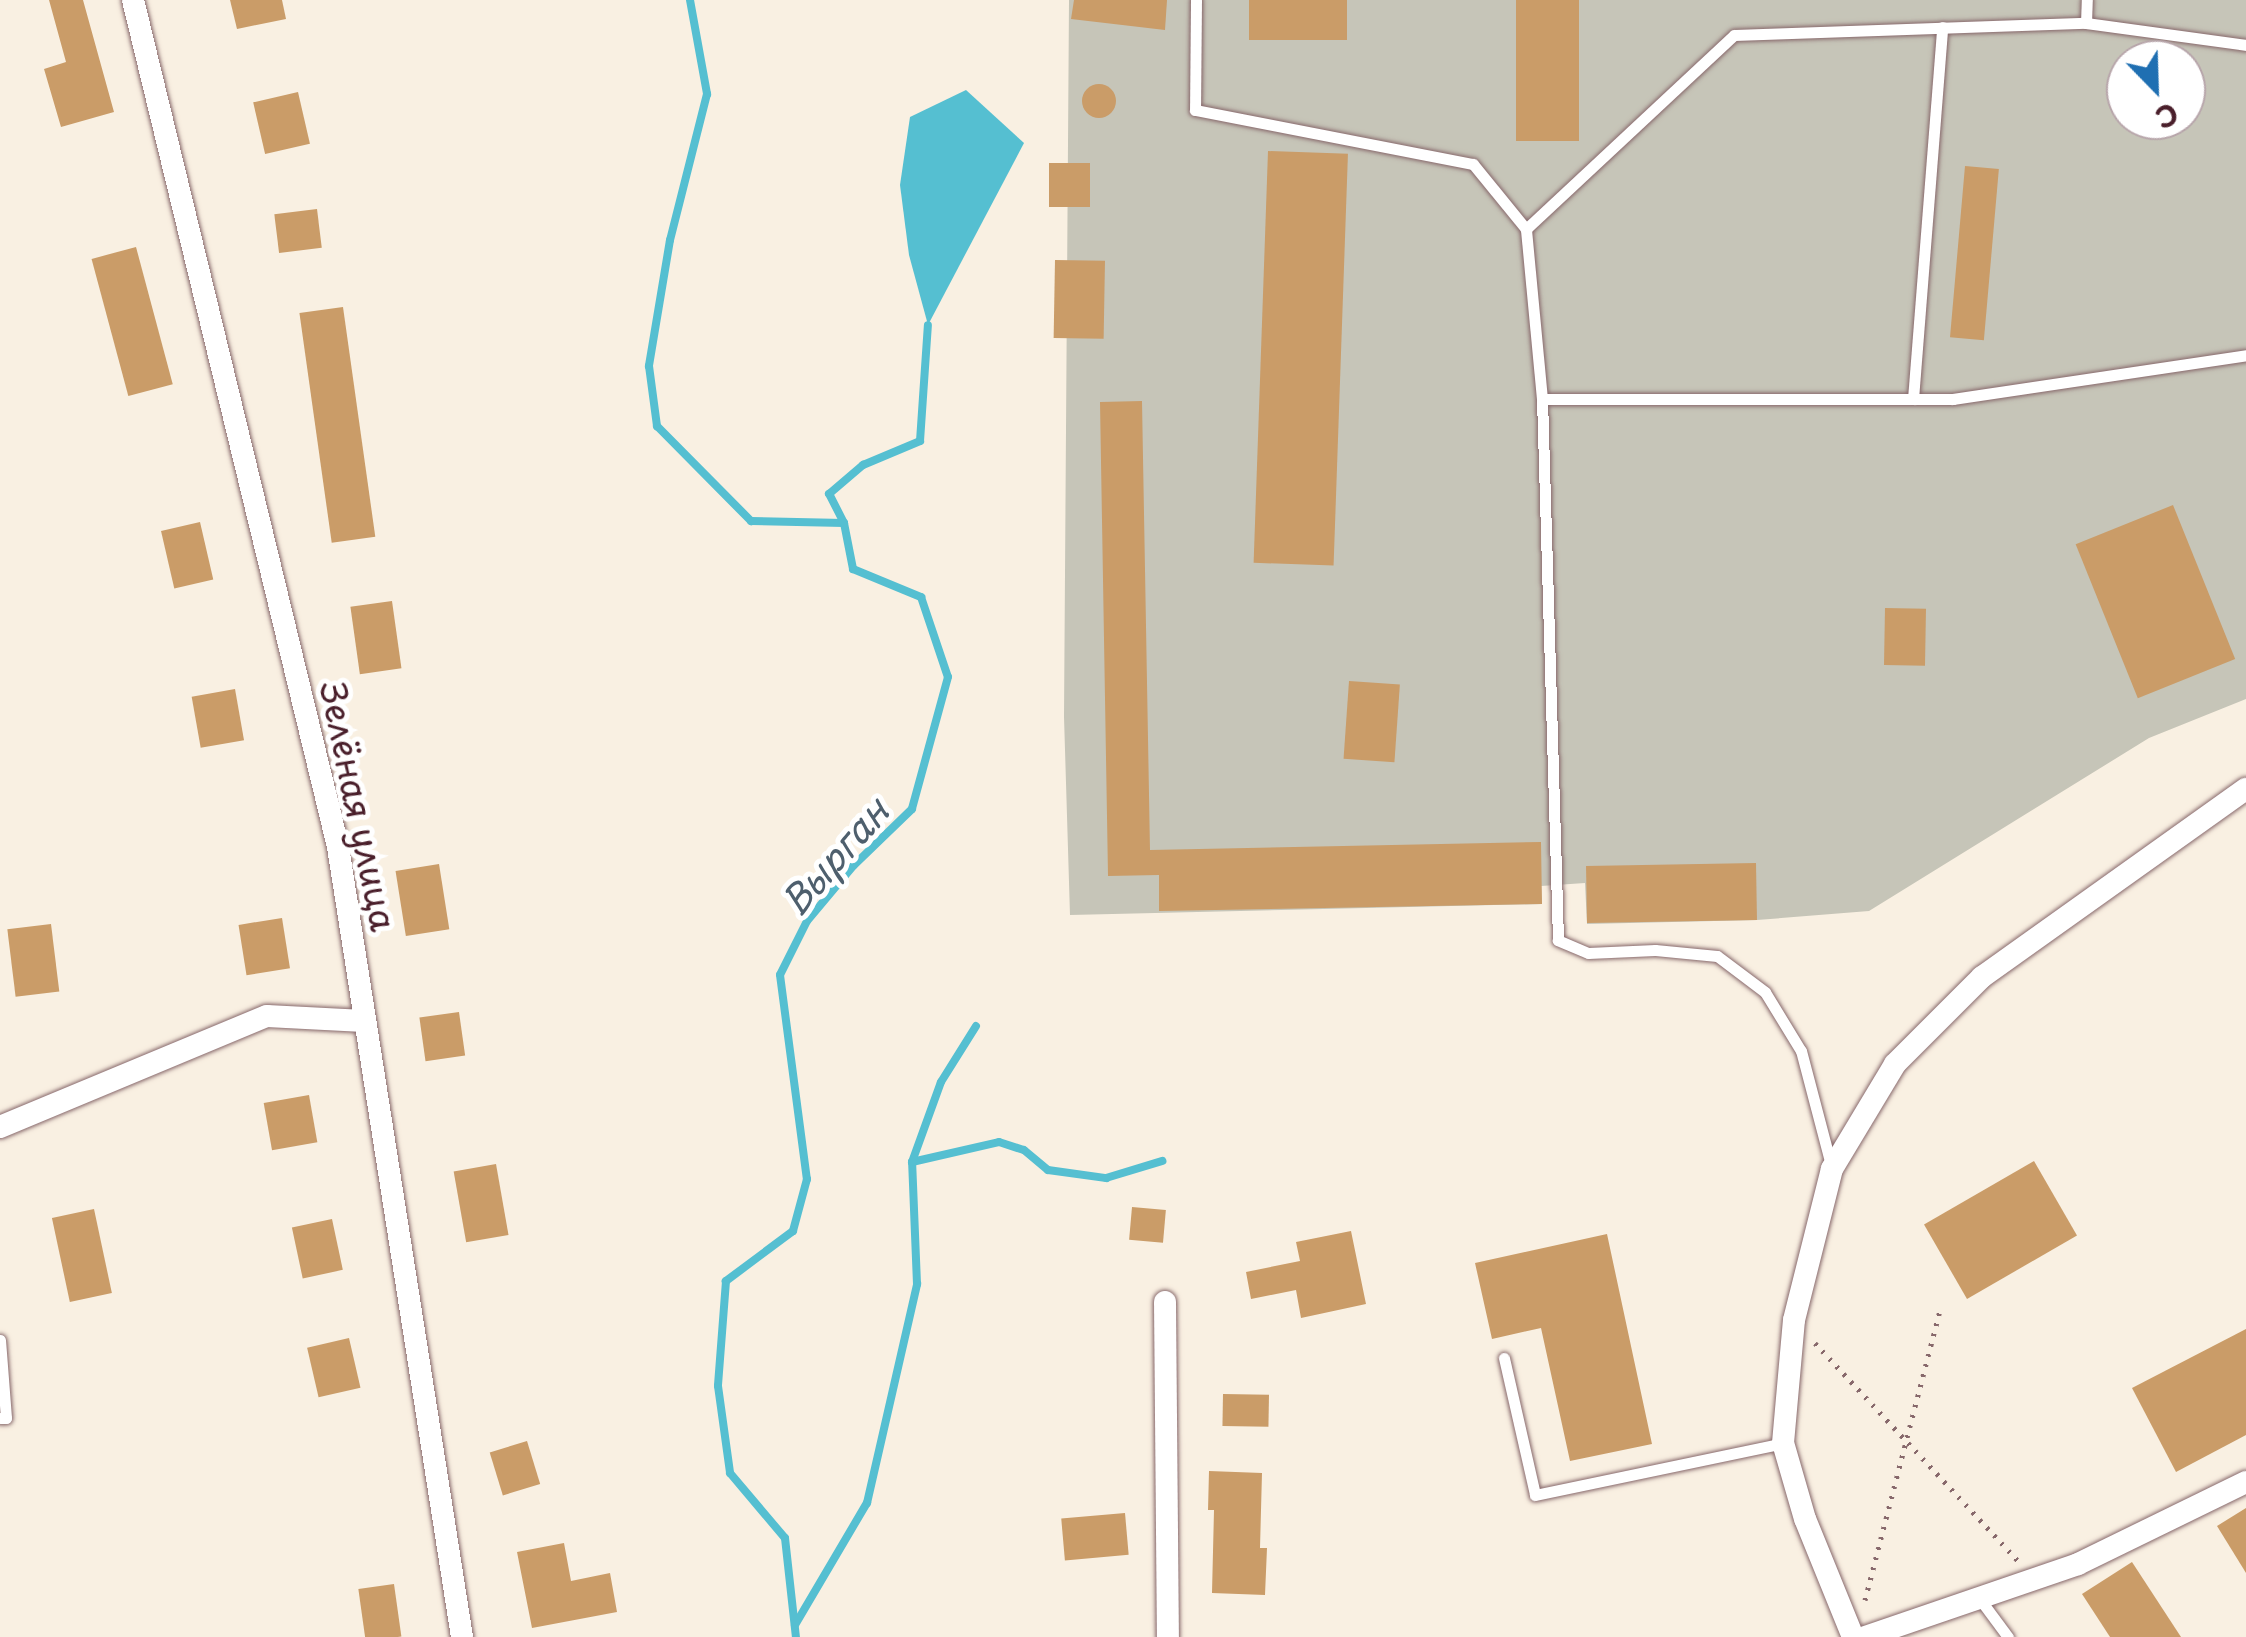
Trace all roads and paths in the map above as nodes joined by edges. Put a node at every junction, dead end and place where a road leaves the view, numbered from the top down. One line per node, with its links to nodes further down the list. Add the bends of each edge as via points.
1 (133, 0): 12 (street, Зелёная улица, via 338,847)
2 (1196, 0): 7 (lane, via 1195,110 1473,164)
3 (2087, 0): 4 (lane)
4 (2086, 23): 5 (lane); 6 (lane)
5 (1942, 27): 7 (lane, via 1734,36); 10 (lane)
6 (2246, 45)
7 (1526, 229): 9 (lane)
8 (2246, 355): 10 (lane, via 1953,399)
9 (1542, 398): 10 (lane); 14 (lane, via 1558,940 1588,953 1717,956 1765,992 1801,1051)
10 (1913, 399)
11 (2246, 788): 14 (street, via 1982,977 1895,1064)
12 (364, 1021): 13 (street, via 267,1016); 27 (street, Зелёная улица)
13 (0, 1127)
14 (1832, 1169): 17 (street)
15 (1164, 1302): 28 (street)
16 (1940, 1310): 21 (path)
17 (1794, 1320): 21 (path); 22 (street)
18 (0, 1340): 20 (lane, via 6,1418)
19 (1504, 1358): 22 (lane, via 1535,1495)
20 (0, 1418)
21 (1906, 1440): 24 (path); 26 (path)
22 (1784, 1443): 29 (street)
23 (2246, 1482): 24 (street, via 2078,1564)
24 (2035, 1578): 25 (street)
25 (1979, 1598): 30 (street); 31 (lane)
26 (1865, 1601)
27 (462, 1637)
28 (1168, 1637)
29 (1853, 1637)
30 (1865, 1637)
31 (2008, 1637)

